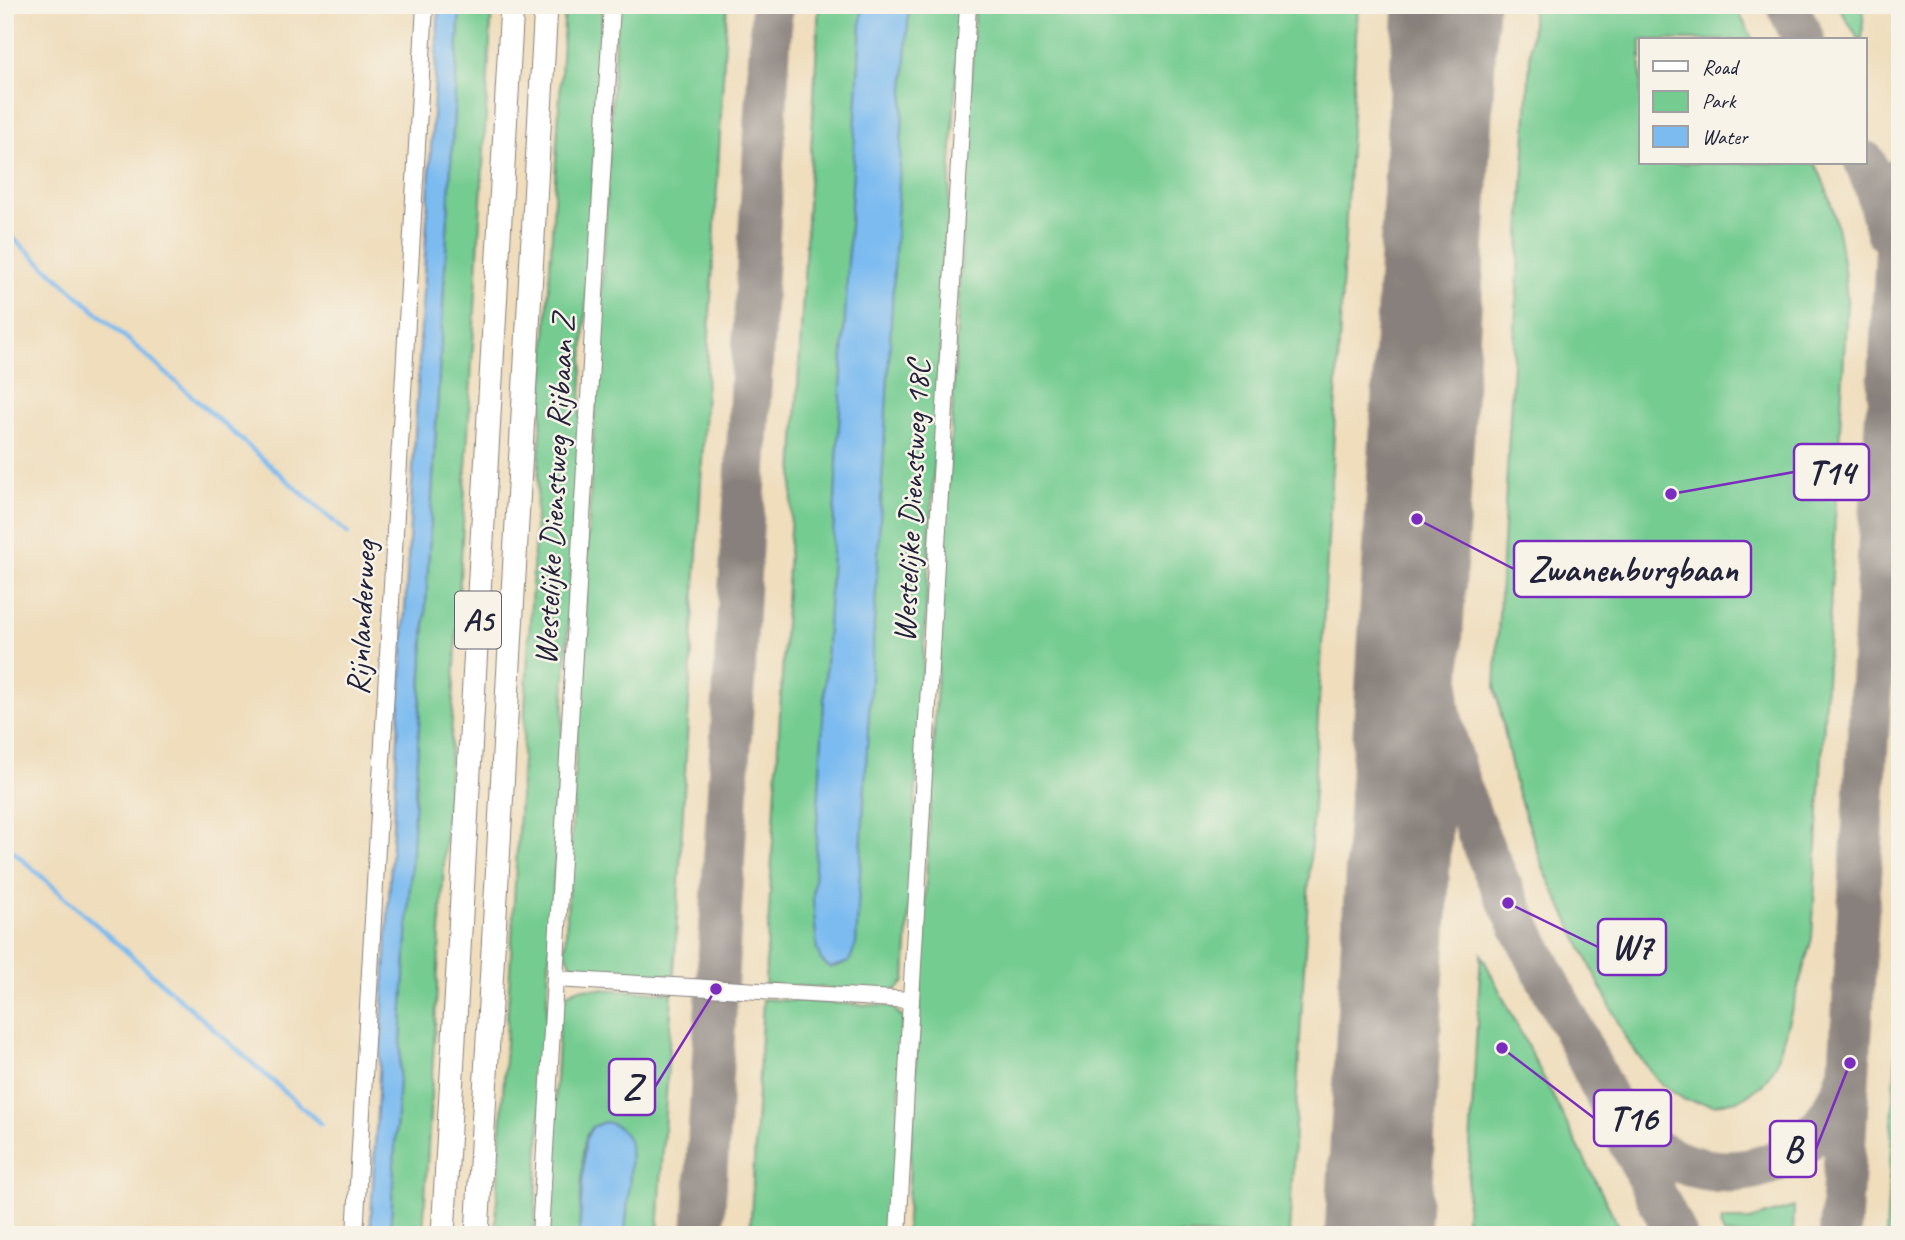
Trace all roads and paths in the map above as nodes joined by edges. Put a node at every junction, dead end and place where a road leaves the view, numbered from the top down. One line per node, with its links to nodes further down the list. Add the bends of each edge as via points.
1 (425, 5): 8 (street, Rijnlanderweg)
2 (513, 5): 9 (highway, A5)
3 (546, 5): 10 (highway, A5)
4 (612, 5): 6 (street, Westelijke Dienstweg Rijbaan Z)
5 (968, 5): 7 (street, Westelijke Dienstweg 18C)
6 (555, 979): 7 (street); 11 (street, Westelijke Dienstweg Rijbaan Z)
7 (911, 1000): 12 (street, Westelijke Dienstweg 18C)
8 (355, 1235)
9 (443, 1235)
10 (477, 1235)
11 (540, 1235)
12 (898, 1235)

